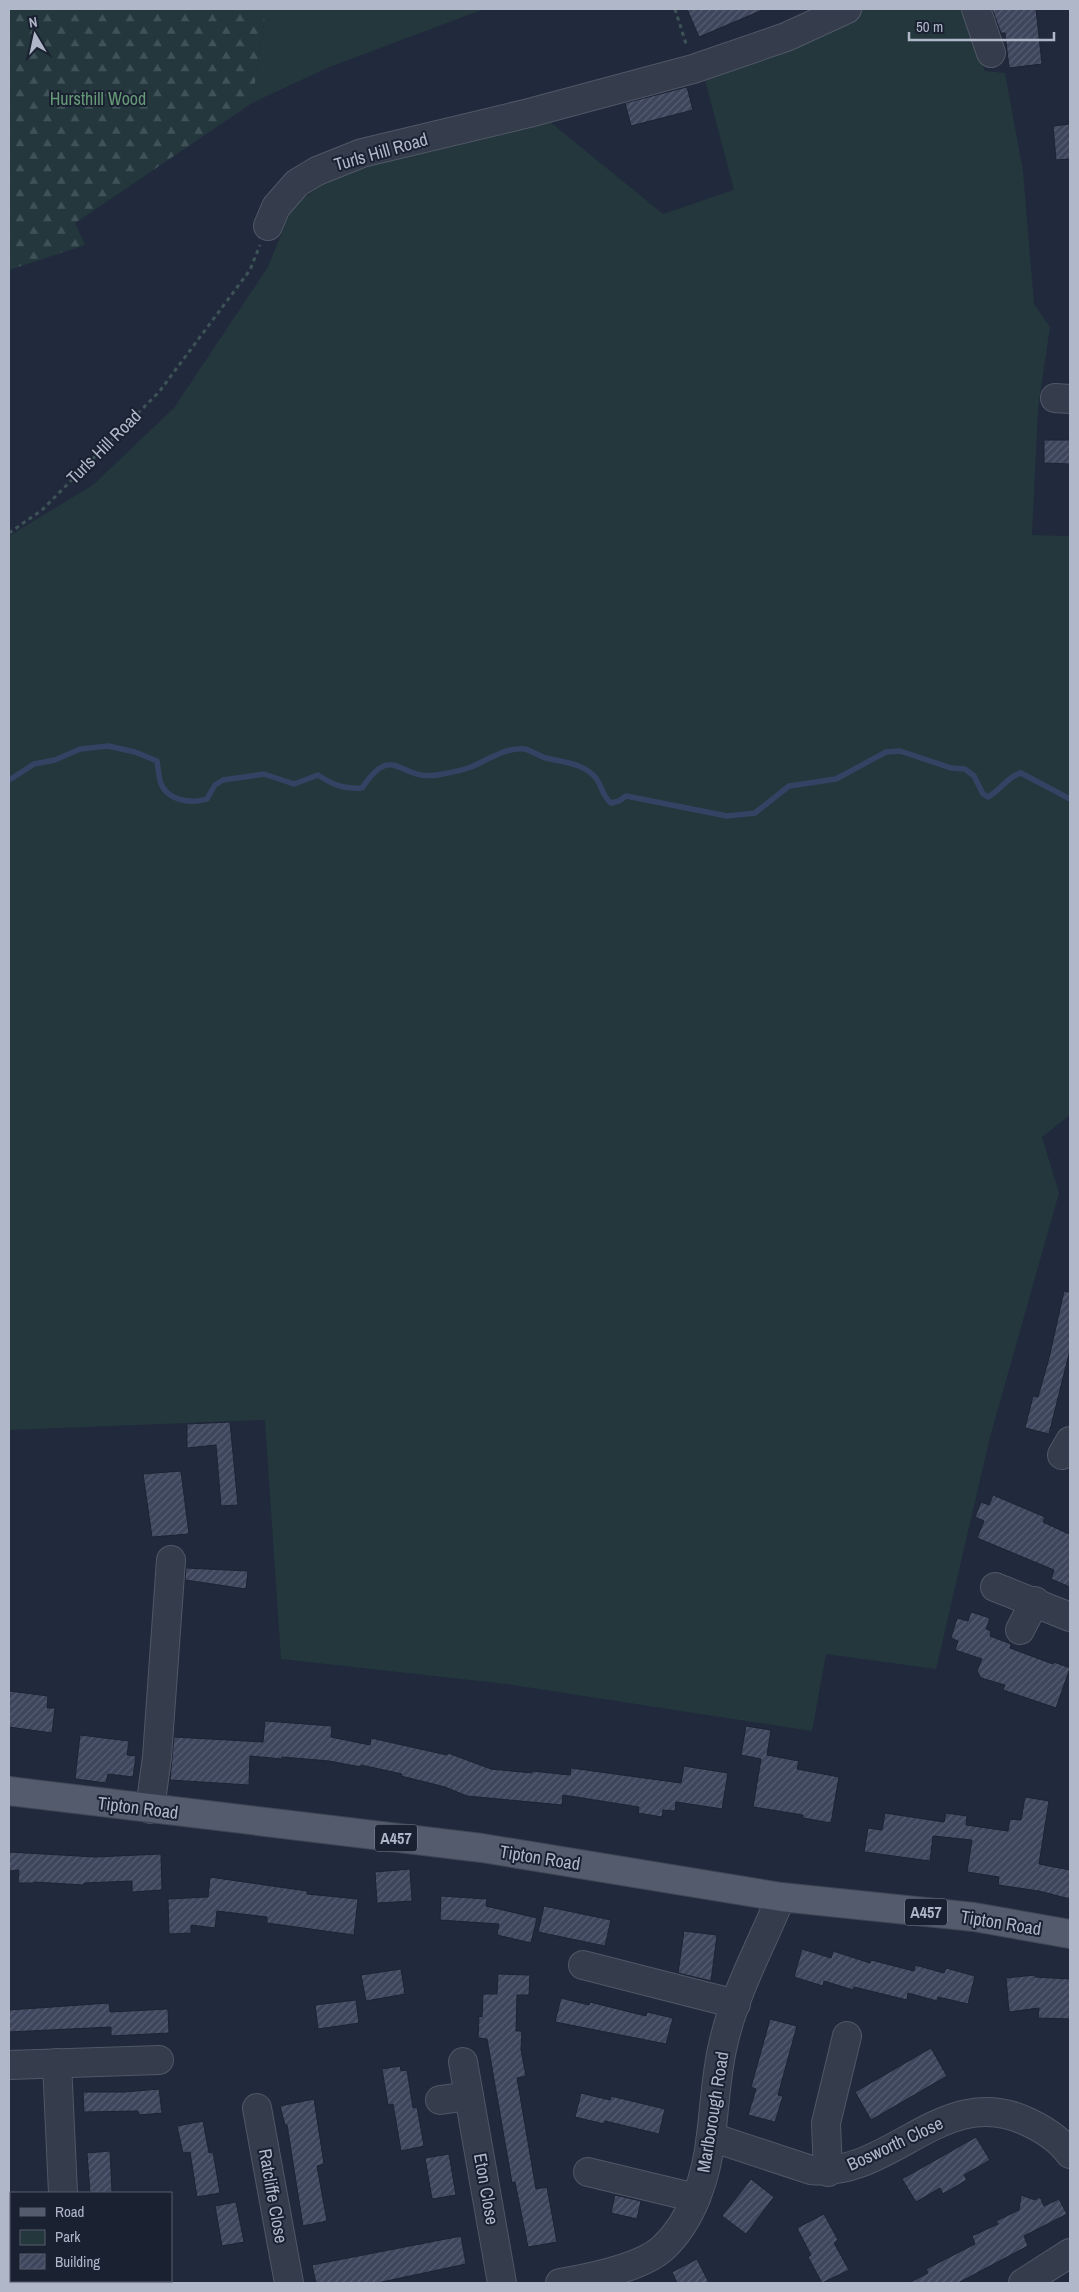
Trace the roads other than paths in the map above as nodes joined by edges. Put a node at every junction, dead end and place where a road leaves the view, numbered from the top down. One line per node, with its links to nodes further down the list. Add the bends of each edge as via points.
1 (847, 9): 4 (street, Turls Hill Road, via 786,37 694,69 362,153 297,183 276,207)
2 (976, 9): 3 (street)
3 (991, 53)
4 (268, 226)
5 (171, 1560): 11 (street)
6 (995, 1587): 7 (street)
7 (1034, 1601): 8 (street); 9 (street)
8 (1070, 1617)
9 (1020, 1630)
10 (9, 1791): 11 (main road, Tipton Road / A457)
11 (150, 1809): 12 (main road, Tipton Road / A457, via 482,1848)
12 (781, 1897): 13 (main road, Tipton Road / A457, via 974,1917); 15 (street, Marlborough Road)
13 (1070, 1934)
14 (583, 1965): 15 (street)
15 (736, 2004): 24 (street, Marlborough Road, via 722,2045)
16 (847, 2036): 27 (street, via 826,2124)
17 (159, 2060): 19 (street)
18 (463, 2062): 21 (street, Eton Close)
19 (57, 2063): 20 (street); 28 (street)
20 (9, 2065)
21 (469, 2096): 22 (street); 33 (street, Eton Close)
22 (440, 2100)
23 (257, 2108): 32 (street, Ratcliffe Close)
24 (711, 2137): 27 (street, Bosworth Close, via 811,2170); 29 (street, Marlborough Road)
25 (1070, 2154): 27 (street, Bosworth Close, via 1039,2127 1022,2119 1005,2114 972,2112 948,2118 872,2159)
26 (588, 2172): 29 (street)
27 (828, 2172)
28 (63, 2192)
29 (696, 2198): 31 (street, Marlborough Road, via 680,2228 662,2249)
30 (1070, 2253): 35 (street)
31 (632, 2274): 34 (street, Marlborough Road)
32 (289, 2283)
33 (502, 2283)
34 (560, 2283)
35 (1023, 2283)

